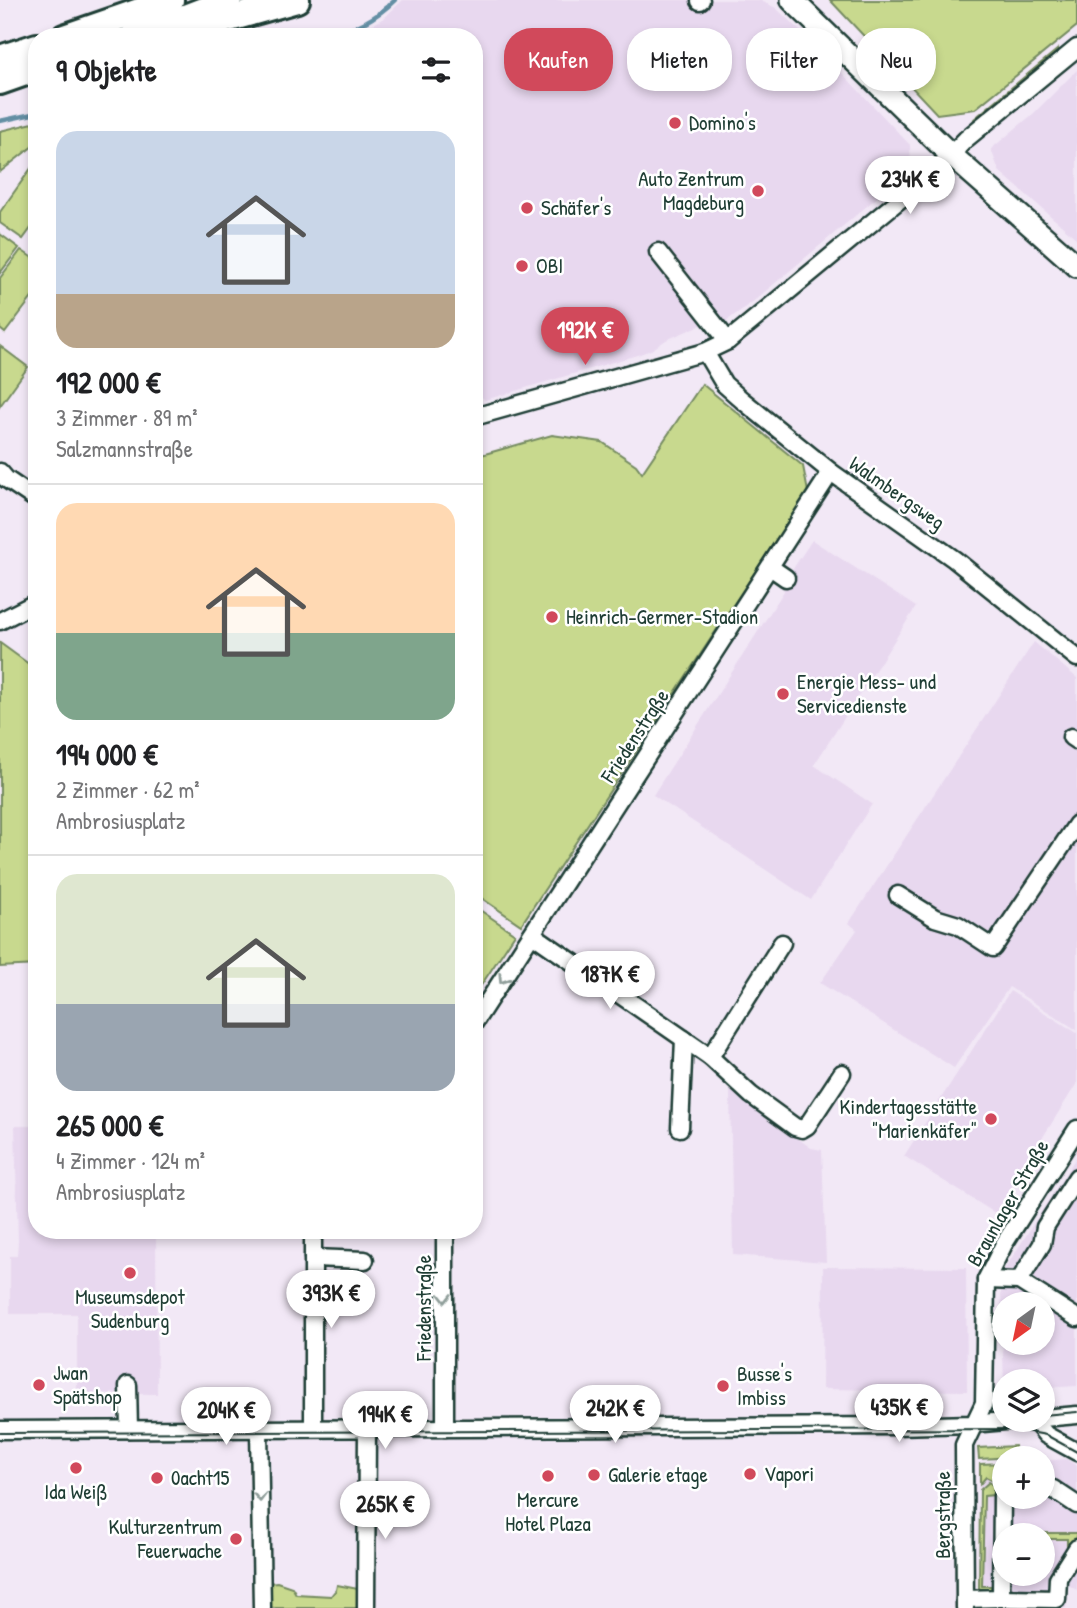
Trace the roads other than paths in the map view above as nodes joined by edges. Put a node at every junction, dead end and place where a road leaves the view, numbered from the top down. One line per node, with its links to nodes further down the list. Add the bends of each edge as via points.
1 (136, 0): 6 (highway, via 101,14)
2 (171, 0): 7 (highway)
3 (229, 0): 8 (highway)
4 (297, 0): 9 (highway)
5 (792, 0): 15 (main road)
6 (82, 28)
7 (90, 28)
8 (156, 28)
9 (198, 28)
10 (1077, 48): 15 (street)
11 (28, 49): 12 (highway)
12 (0, 58)
13 (28, 72): 14 (highway)
14 (0, 82)
15 (951, 155): 17 (main road); 18 (street)
16 (658, 252): 18 (street, via 702,300)
17 (1077, 266)
18 (728, 341): 19 (street)
19 (705, 352): 20 (street); 22 (street, Walmbergsweg, via 729,389)
20 (483, 414)
21 (0, 472): 23 (street)
22 (831, 472): 24 (street, Friedenstraße); 28 (street, Walmbergsweg, via 954,559)
23 (28, 494)
24 (769, 567): 25 (street); 31 (street, Friedenstraße)
25 (786, 578)
26 (28, 607): 27 (street)
27 (0, 621)
28 (1077, 658)
29 (1077, 824): 30 (street, via 993,948)
30 (898, 895)
31 (532, 934): 33 (street, Friedenstraße, one-way to 33); 34 (street)
32 (782, 943): 35 (street)
33 (483, 1009)
34 (684, 1039): 35 (street); 37 (street)
35 (709, 1057): 36 (street, via 751,1096 802,1129)
36 (842, 1073)
37 (680, 1128)
38 (1077, 1129): 44 (street, Braunlager Straße)
39 (1077, 1177): 45 (street, via 1045,1227 1042,1244)
40 (313, 1239): 42 (street)
41 (445, 1239): 54 (street, Friedenstraße, one-way to 54)
42 (313, 1258): 43 (street); 52 (street)
43 (365, 1260)
44 (986, 1280): 45 (street); 51 (street, Braunlager Straße, via 984,1403)
45 (1019, 1281): 46 (street)
46 (1077, 1318)
47 (128, 1385): 55 (street)
48 (1077, 1415): 49 (street)
49 (1055, 1417)
50 (992, 1422): 51 (street)
51 (972, 1424): 54 (street); 65 (street, Bergstraße, via 964,1445)
52 (313, 1428): 53 (street); 56 (street)
53 (367, 1428): 54 (street); 67 (street)
54 (445, 1428)
55 (129, 1429): 56 (street); 57 (street)
56 (259, 1429): 66 (street, one-way to 66)
57 (0, 1430)
58 (1044, 1432): 59 (street)
59 (1077, 1452)
60 (1055, 1490): 61 (street)
61 (1077, 1505)
62 (1002, 1509): 64 (street)
63 (1077, 1548): 64 (street, via 1058,1578 1058,1599)
64 (1001, 1598): 65 (street)
65 (965, 1603)
66 (261, 1608)
67 (366, 1608)

